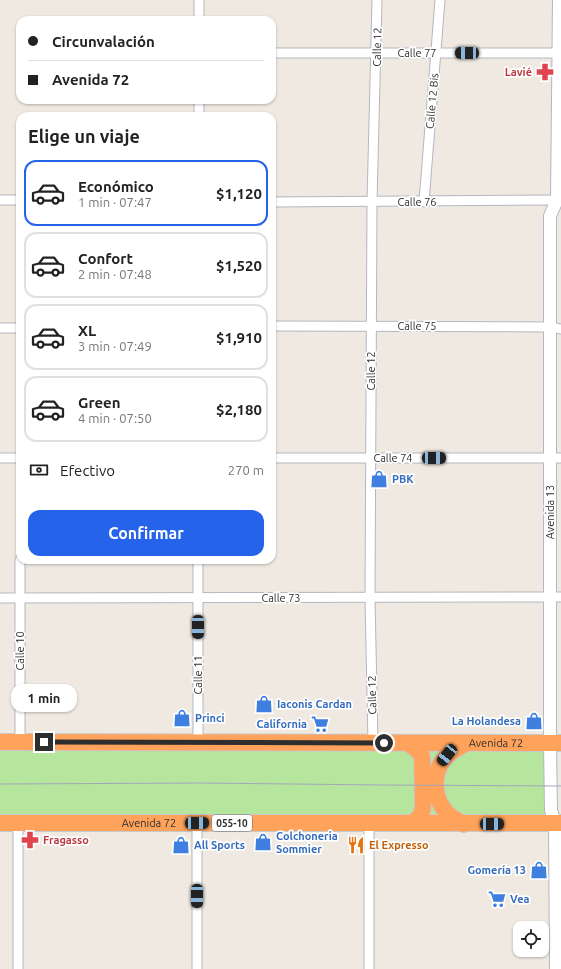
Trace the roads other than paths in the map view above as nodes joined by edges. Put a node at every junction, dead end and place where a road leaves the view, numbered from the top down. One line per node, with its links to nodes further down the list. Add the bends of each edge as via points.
1 (199, 0): 5 (street)
2 (377, 0): 7 (street, Calle 12)
3 (440, 0): 8 (street, Calle 12 Bis)
4 (559, 0): 9 (street, Avenida 13)
5 (199, 16)
6 (276, 53): 7 (street, Calle 77)
7 (377, 53): 8 (street, Calle 77); 13 (street, Calle 12)
8 (436, 53): 9 (street, Calle 77); 14 (street, Calle 12 Bis)
9 (560, 53): 15 (street, Avenida 13)
10 (0, 200): 11 (street)
11 (16, 200)
12 (276, 202): 13 (street, Calle 76)
13 (372, 202): 14 (street, Calle 76); 17 (street, Calle 12)
14 (424, 202): 15 (street, Calle 76)
15 (560, 203): 20 (street, Avenida 13, via 550,216)
16 (276, 326): 17 (street, Calle 75)
17 (371, 326): 20 (street, Calle 75); 24 (street, Calle 12)
18 (0, 328): 19 (street)
19 (16, 328)
20 (556, 328): 25 (street, Avenida 13)
21 (0, 458): 22 (street)
22 (16, 458)
23 (276, 458): 24 (street, Calle 74)
24 (371, 458): 25 (street, Calle 74); 32 (street, Calle 12)
25 (555, 458): 28 (street, Avenida 13)
26 (20, 564): 30 (street, Calle 10)
27 (198, 564): 31 (street, Calle 11)
28 (556, 597): 32 (street, Calle 73); 39 (street, Avenida 13)
29 (0, 598): 30 (street, Calle 73)
30 (20, 598): 31 (street, Calle 73); 34 (street, Calle 10)
31 (198, 598): 32 (street, Calle 73); 35 (street, Calle 11)
32 (370, 598): 36 (street, Calle 12)
33 (0, 742): 34 (highway, Avenida 72)
34 (20, 742): 35 (highway, Avenida 72)
35 (198, 742): 36 (highway, Avenida 72)
36 (373, 743): 37 (highway, Avenida 72)
37 (408, 743): 38 (highway, Avenida 72); 45 (highway, via 422,756 423,808 420,817)
38 (466, 743): 39 (highway, Avenida 72); 46 (highway, via 447,755 441,764 435,785 442,807 455,820)
39 (556, 743): 40 (street, Avenida 13, via 551,810)
40 (559, 820): 46 (highway, Avenida 72 / 055-10); 50 (street, Avenida 13)
41 (0, 823): 42 (highway, Avenida 72 / 055-10)
42 (18, 823): 43 (highway, Avenida 72 / 055-10); 47 (street)
43 (197, 823): 44 (highway, Avenida 72 / 055-10); 48 (street)
44 (369, 823): 45 (highway, Avenida 72 / 055-10); 49 (street)
45 (412, 823): 46 (highway, Avenida 72 / 055-10)
46 (464, 824)
47 (18, 969)
48 (196, 969)
49 (369, 969)
50 (556, 969)

